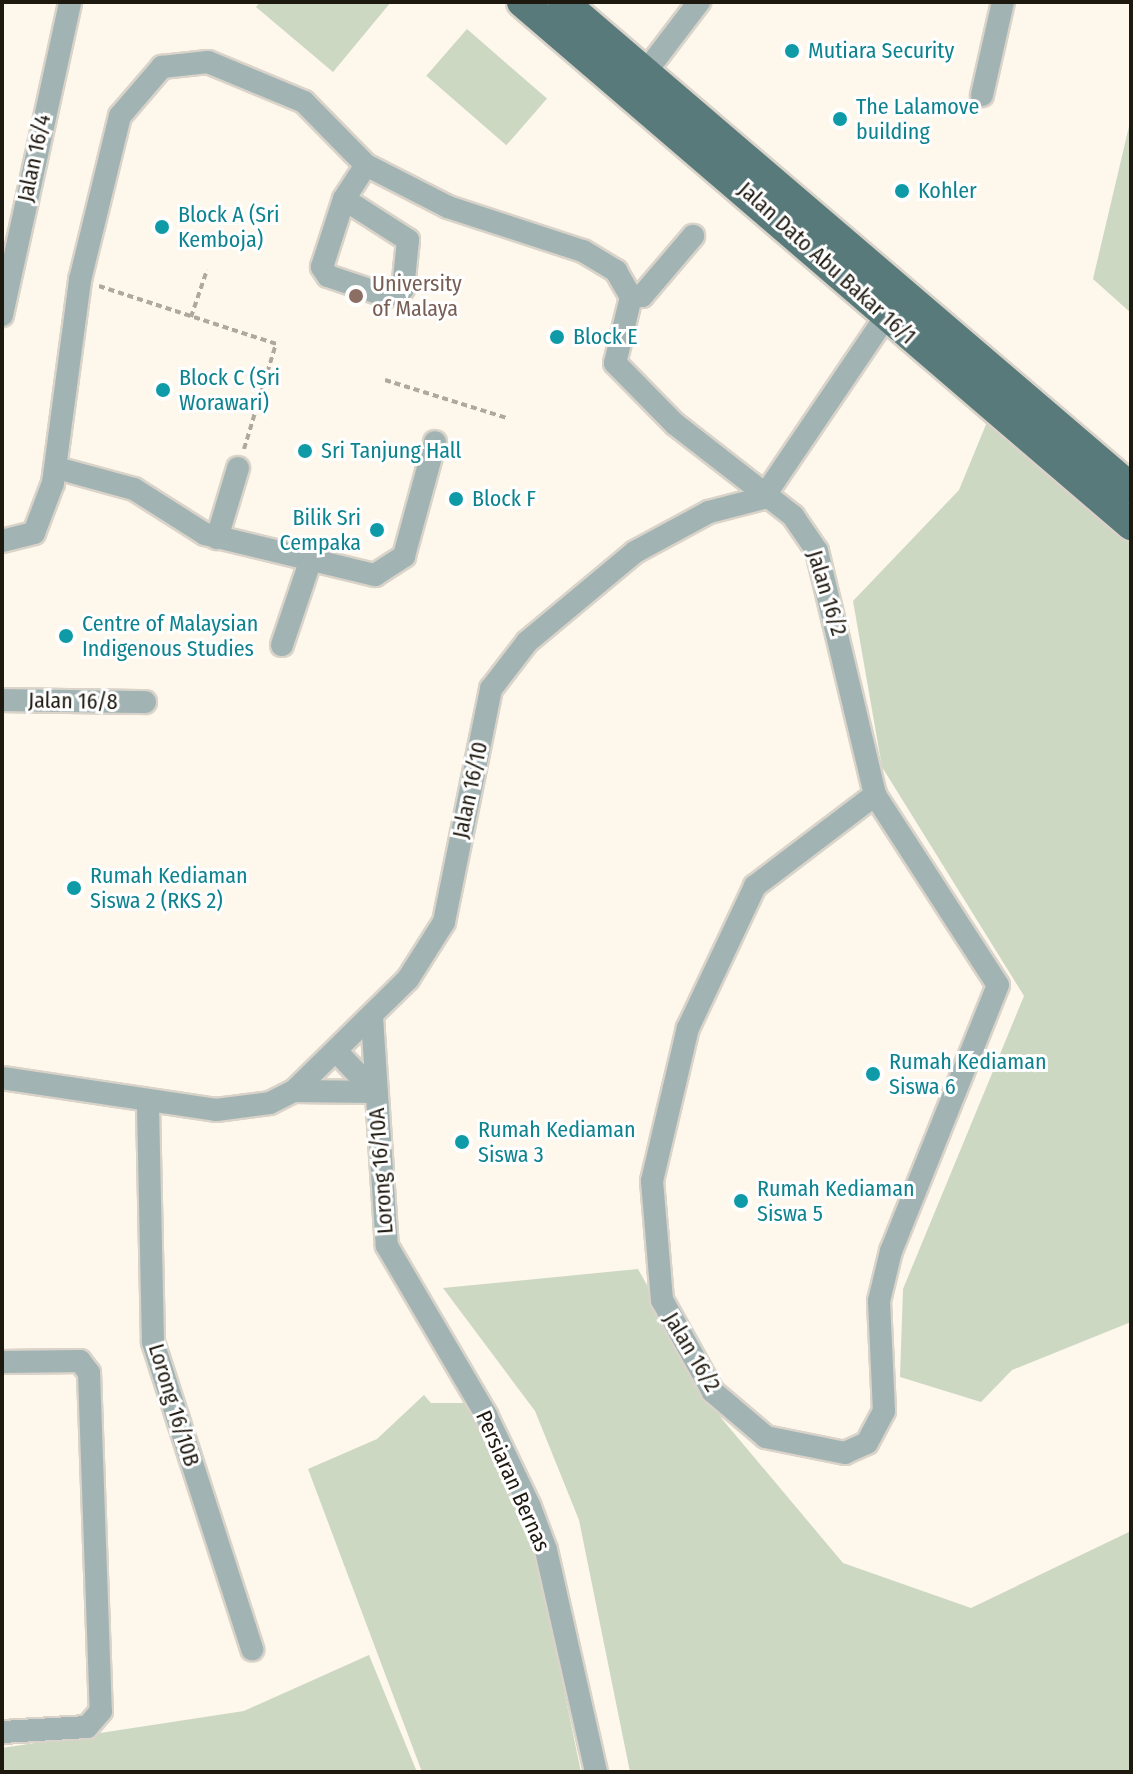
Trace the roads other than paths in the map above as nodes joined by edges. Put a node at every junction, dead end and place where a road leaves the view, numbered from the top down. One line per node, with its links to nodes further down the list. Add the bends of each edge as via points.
1 (70, 2): 12 (street, Jalan 16/4)
2 (522, 2): 6 (main road, Jalan Dato Abu Bakar 16/1)
3 (563, 2): 6 (main road, Jalan Dato Abu Bakar 16/1)
4 (699, 2): 6 (street)
5 (1003, 2): 7 (street)
6 (640, 80): 13 (main road, Jalan Dato Abu Bakar 16/1); 17 (main road, Jalan Dato Abu Bakar 16/1)
7 (982, 95)
8 (366, 165): 9 (street); 11 (street, via 448,207 601,259); 15 (street, via 328,119 277,88 208,62 162,67 130,96 108,145 80,280)
9 (344, 199): 9 (street, via 408,240 403,289 387,296 328,276 322,267)
10 (693, 236): 11 (street, via 642,296)
11 (631, 297): 18 (street, Jalan 16/2, via 614,348 625,375)
12 (2, 315)
13 (885, 318): 18 (street); 19 (main road, Jalan Dato Abu Bakar 16/1)
14 (435, 442): 22 (street, via 404,556 393,570 375,575)
15 (57, 468): 20 (street, via 134,489 169,517); 21 (street, via 34,533)
16 (238, 468): 20 (street)
17 (1131, 488)
18 (763, 498): 26 (street, Jalan 16/2, via 793,516 817,551); 27 (street, Jalan 16/10, via 709,512 635,552 527,642 491,689 444,922 408,979)
19 (1131, 525)
20 (217, 538): 22 (street)
21 (2, 541)
22 (309, 565): 23 (street)
23 (282, 645)
24 (2, 700): 25 (street, Jalan 16/8)
25 (145, 702)
26 (875, 795): 26 (street, Jalan 16/2, via 755,886 688,1028 652,1181 662,1300 713,1392 766,1437 845,1453 867,1443 884,1411 879,1301 891,1251 998,985)
27 (372, 1017): 28 (street, Jalan 16/10); 31 (street)
28 (337, 1052): 30 (street, Jalan 16/10); 31 (street, Lorong 16/10A)
29 (2, 1078): 32 (street, Jalan 16/10)
30 (294, 1091): 31 (street); 32 (street, Jalan 16/10, via 249,1108)
31 (375, 1092): 33 (street, Lorong 16/10A, via 387,1246)
32 (148, 1105): 35 (street, Lorong 16/10B, via 153,1342)
33 (414, 1298): 37 (street, Persiaran Bernas, via 486,1415 541,1536)
34 (2, 1362): 36 (street, via 80,1361 89,1373 101,1711 87,1727)
35 (252, 1649)
36 (2, 1732)
37 (596, 1772)

